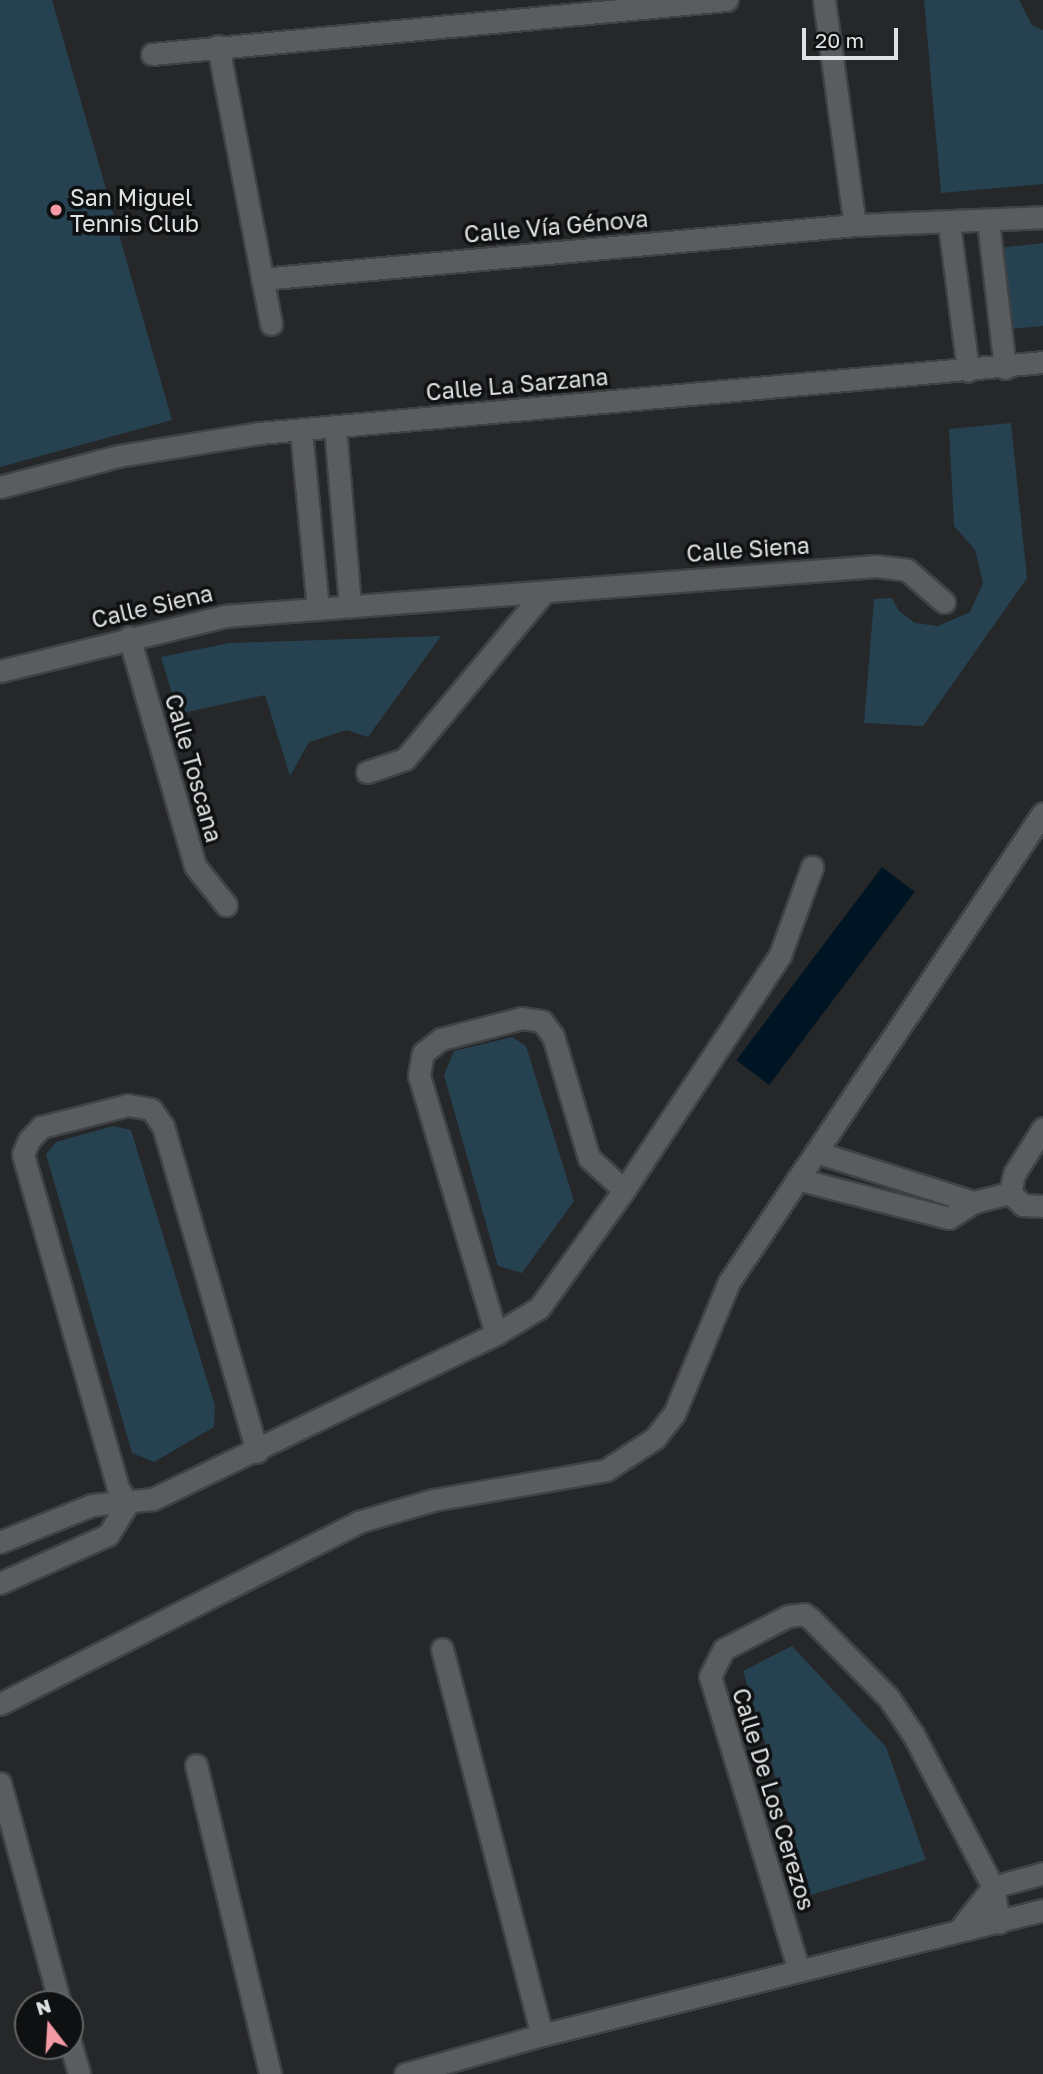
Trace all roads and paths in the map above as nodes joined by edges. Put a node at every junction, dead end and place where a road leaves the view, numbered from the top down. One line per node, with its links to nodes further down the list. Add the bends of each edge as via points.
1 (726, 0): 3 (street)
2 (824, 0): 8 (street)
3 (218, 46): 4 (street); 9 (street)
4 (152, 54)
5 (1043, 217): 6 (street, Calle Vía Génova)
6 (988, 221): 7 (street, Calle Vía Génova); 12 (street)
7 (949, 224): 8 (street, Calle Vía Génova); 13 (street)
8 (855, 225): 9 (street, Calle Vía Génova)
9 (262, 279): 10 (street)
10 (271, 324)
11 (1043, 362): 12 (street, Calle La Sarzana)
12 (1005, 368): 13 (street, Calle La Sarzana)
13 (968, 371): 14 (street, Calle La Sarzana)
14 (335, 427): 15 (street, Calle La Sarzana); 19 (street)
15 (301, 430): 16 (street, Calle La Sarzana, via 118,456); 20 (street)
16 (0, 487)
17 (544, 592): 18 (street, Calle Siena, via 876,566 907,570); 19 (street, Calle Siena); 23 (street, via 405,759)
18 (944, 603)
19 (350, 606): 20 (street, Calle Siena)
20 (318, 609): 21 (street, Calle Siena, via 225,616)
21 (130, 637): 22 (street, Calle Siena); 26 (street, Calle Toscana, via 195,866)
22 (0, 671)
23 (368, 772)
24 (1043, 813): 28 (street)
25 (812, 867): 30 (street, via 780,955)
26 (226, 905)
27 (1043, 1128): 31 (street, via 1014,1174)
28 (816, 1152): 29 (street); 32 (street)
29 (797, 1179): 32 (street, via 949,1218); 40 (street, via 729,1282 674,1414 631,1458 606,1470 433,1500 358,1522)
30 (624, 1190): 34 (street, via 539,1308); 34 (street, via 589,1158 553,1036 542,1021 522,1018 440,1039 423,1053 419,1075)
31 (1010, 1193): 32 (street); 33 (street, via 1023,1205)
32 (974, 1202)
33 (1043, 1206)
34 (496, 1334): 35 (street)
35 (257, 1452): 36 (street, via 153,1499); 36 (street, via 163,1126 151,1109 128,1105 41,1127 23,1154 118,1488)
36 (128, 1503): 37 (street, via 92,1505); 38 (street, via 108,1535)
37 (0, 1542)
38 (0, 1583)
39 (442, 1649): 50 (street)
40 (0, 1704)
41 (196, 1765): 51 (street)
42 (0, 1783): 49 (street)
43 (1043, 1873): 44 (street)
44 (993, 1887): 46 (street, Calle De Los Cerezos); 47 (street); 48 (street, Calle De Los Cerezos, via 913,1734 888,1697 810,1618 788,1616 724,1649 710,1676)
45 (1043, 1910): 46 (street)
46 (999, 1922): 47 (street)
47 (960, 1929): 48 (street)
48 (799, 1971): 50 (street)
49 (56, 1990)
50 (542, 2035): 52 (street)
51 (270, 2074)
52 (405, 2074)

